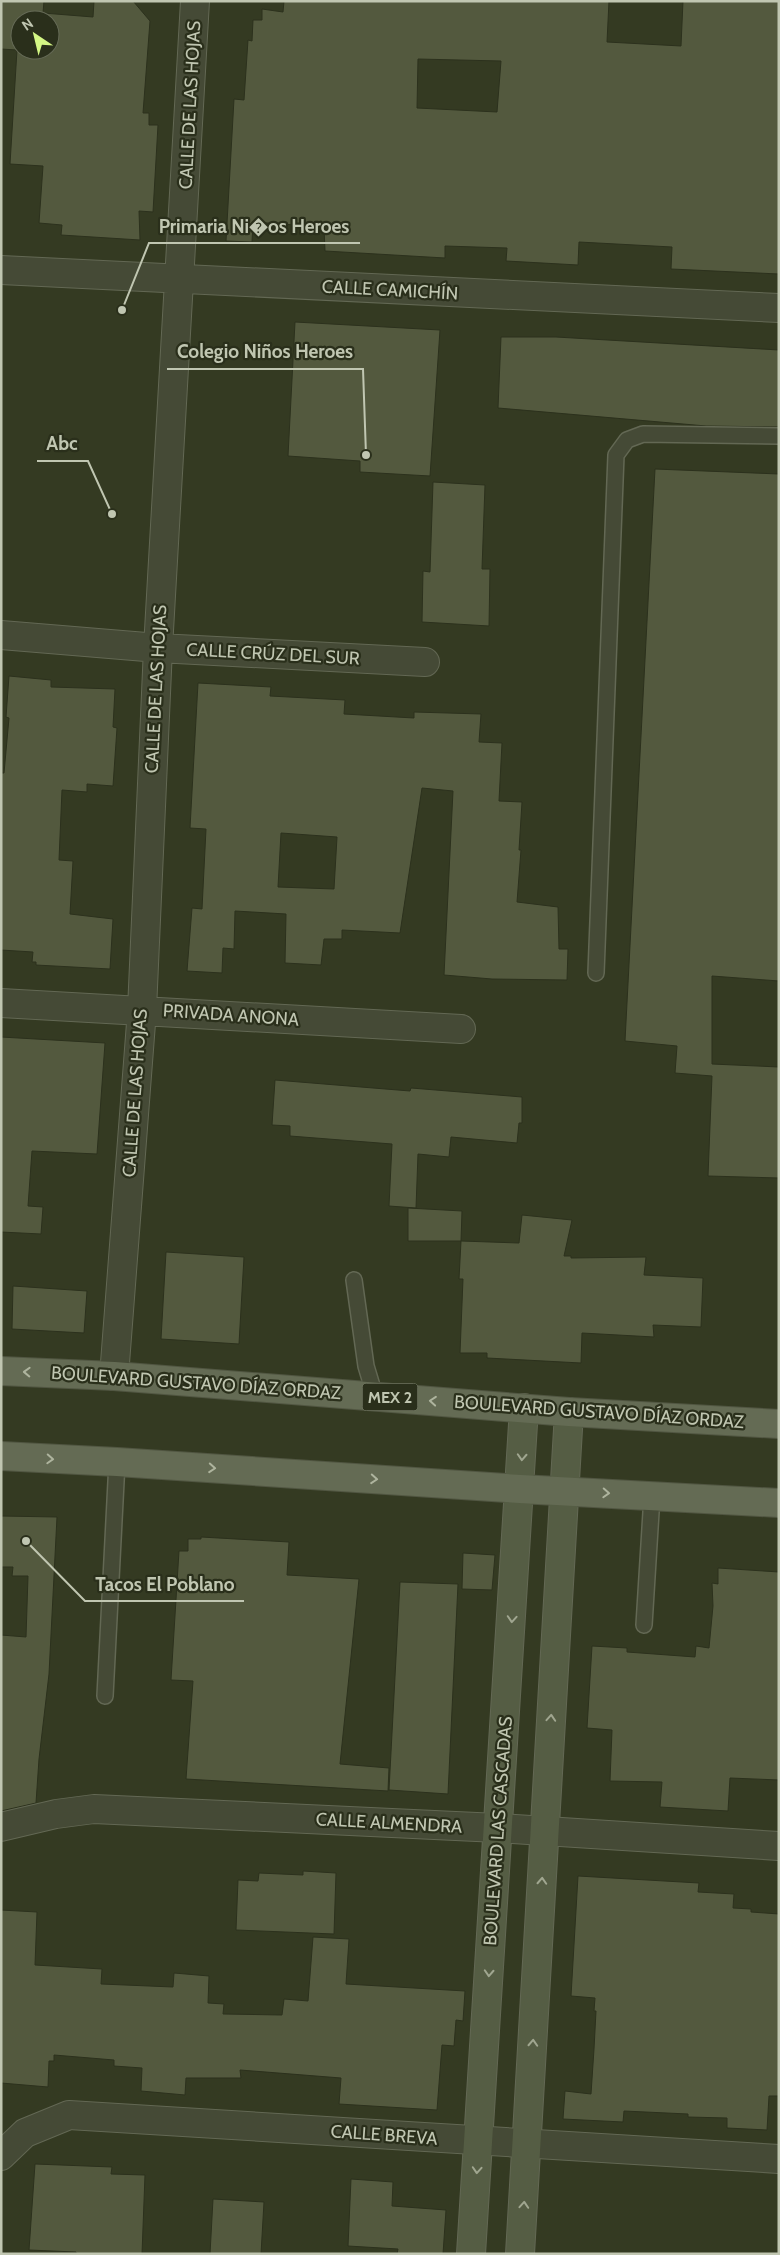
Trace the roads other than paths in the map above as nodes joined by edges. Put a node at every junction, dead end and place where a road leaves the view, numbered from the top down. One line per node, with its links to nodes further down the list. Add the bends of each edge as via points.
1 (195, 1): 3 (street, CALLE DE LAS HOJAS)
2 (1, 270): 3 (street, CALLE CAMICHÍN)
3 (180, 280): 4 (street, CALLE CAMICHÍN); 7 (street, CALLE DE LAS HOJAS)
4 (779, 308)
5 (779, 436): 9 (lane, via 643,434 627,440 616,455)
6 (1, 635): 7 (street, CALLE CRÚZ DEL SUR)
7 (158, 648): 8 (street, CALLE CRÚZ DEL SUR); 11 (street, CALLE DE LAS HOJAS)
8 (425, 662)
9 (596, 973)
10 (1, 1003): 11 (street, PRIVADA ANONA)
11 (142, 1010): 12 (street, PRIVADA ANONA); 15 (street, CALLE DE LAS HOJAS)
12 (461, 1029)
13 (354, 1280): 16 (lane, via 366,1366)
14 (1, 1371): 15 (main road, BOULEVARD GUSTAVO DÍAZ ORDAZ / MEX 2, one-way to 14)
15 (114, 1376): 16 (main road, BOULEVARD GUSTAVO DÍAZ ORDAZ / MEX 2)
16 (375, 1396): 17 (main road, BOULEVARD GUSTAVO DÍAZ ORDAZ / MEX 2, one-way to 16)
17 (524, 1408): 18 (main road, BOULEVARD GUSTAVO DÍAZ ORDAZ / MEX 2); 22 (street, BOULEVARD LAS CASCADAS, one-way to 22)
18 (569, 1412): 19 (main road, BOULEVARD GUSTAVO DÍAZ ORDAZ / MEX 2); 23 (street)
19 (779, 1424)
20 (1, 1456): 21 (main road, one-way to 21)
21 (117, 1462): 22 (main road, one-way to 22); 27 (lane)
22 (520, 1489): 23 (main road); 29 (street, BOULEVARD LAS CASCADAS, one-way to 29)
23 (566, 1491): 24 (main road, one-way to 24); 30 (street, one-way to 23)
24 (652, 1496): 25 (main road); 26 (lane)
25 (779, 1503)
26 (644, 1626)
27 (106, 1696)
28 (1, 1828): 29 (street, CALLE ALMENDRA, via 56,1814 94,1809)
29 (498, 1828): 30 (street, CALLE ALMENDRA); 32 (street, BOULEVARD LAS CASCADAS, one-way to 32)
30 (544, 1831): 31 (street, CALLE ALMENDRA); 33 (street, one-way to 30)
31 (779, 1846)
32 (479, 2141): 33 (street, CALLE BREVA); 34 (street, CALLE BREVA, via 70,2115 25,2133); 36 (street, BOULEVARD LAS CASCADAS, one-way to 36)
33 (528, 2143): 35 (street, CALLE BREVA); 37 (street, one-way to 33)
34 (1, 2156)
35 (779, 2159)
36 (471, 2254)
37 (520, 2254)

